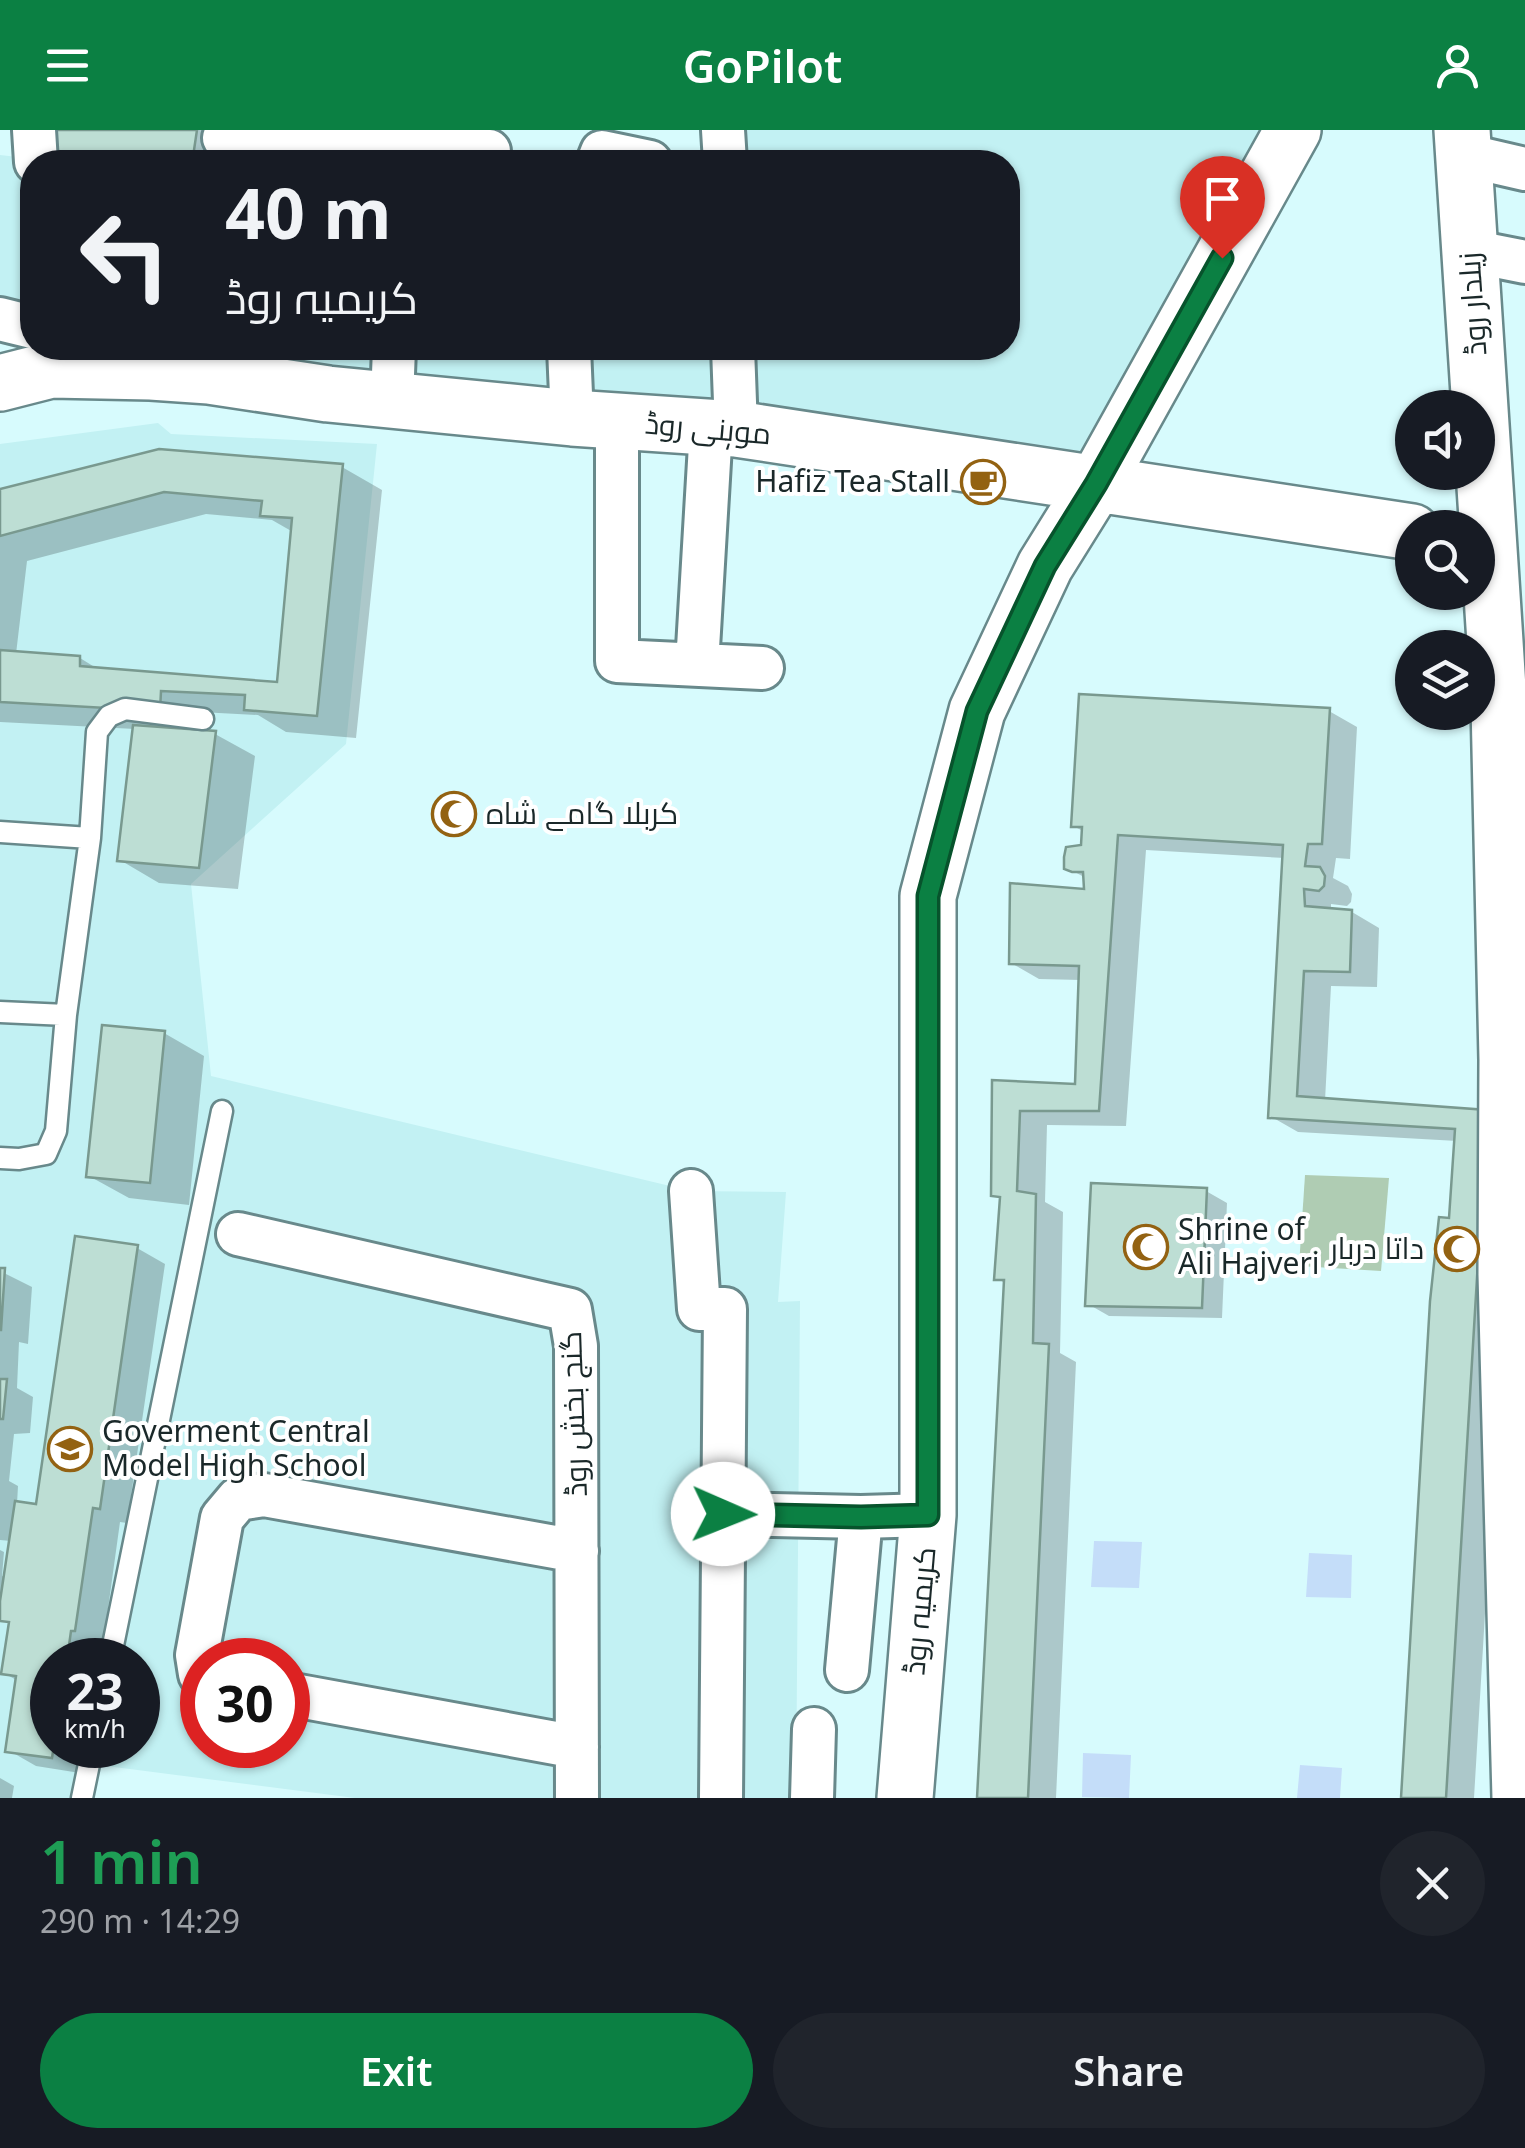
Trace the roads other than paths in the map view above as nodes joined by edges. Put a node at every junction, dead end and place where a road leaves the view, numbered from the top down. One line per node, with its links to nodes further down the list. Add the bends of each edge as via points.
1 (1293, 130): 17 (main road, کریمیہ روڈ)
2 (224, 143): 4 (street)
3 (1463, 143): 5 (street); 6 (main road, زیلدار روڈ)
4 (456, 150)
5 (1525, 170)
6 (1470, 252): 7 (street); 19 (main road, زیلدار روڈ)
7 (1525, 262)
8 (0, 320): 9 (street)
9 (20, 342)
10 (57, 360): 13 (main road, موہنی روڈ, via 151,372)
11 (573, 360): 15 (street)
12 (732, 360): 16 (street)
13 (210, 362): 14 (main road, موہنی روڈ, via 328,394)
14 (393, 374): 15 (main road, موہنی روڈ)
15 (594, 419): 16 (main road, موہنی روڈ); 20 (street, via 617,661)
16 (724, 428): 17 (main road, موہنی روڈ); 20 (street)
17 (1096, 484): 18 (main road, موہنی روڈ); 37 (main road, کریمیہ روڈ, via 1045,566 977,711 928,896)
18 (1395, 529)
19 (1497, 544): 22 (main road, زیلدار روڈ)
20 (697, 665): 21 (street)
21 (762, 668)
22 (1512, 707): 26 (main road, زیلدار روڈ)
23 (204, 719): 25 (lane, via 125,709 109,716 97,732)
24 (0, 832): 25 (lane)
25 (90, 838): 28 (lane)
26 (1514, 943): 29 (main road, زیلدار روڈ)
27 (0, 1012): 28 (lane)
28 (66, 1014): 31 (lane, via 56,1131 46,1154)
29 (1516, 1064): 34 (main road, زیلدار روڈ)
30 (222, 1111): 40 (lane)
31 (0, 1158)
32 (691, 1191): 36 (street, via 699,1308 725,1309)
33 (238, 1234): 39 (street, گنج بخش روڈ, via 570,1310)
34 (1516, 1280): 35 (main road, زیلدار روڈ)
35 (1518, 1478): 43 (main road, زیلدار روڈ)
36 (723, 1514): 38 (street); 50 (street)
37 (928, 1515): 38 (street); 52 (main road, کریمیہ روڈ)
38 (861, 1517): 42 (street)
39 (577, 1551): 41 (street, via 264,1495 238,1500 222,1518); 46 (street, گنج بخش روڈ)
40 (114, 1638)
41 (200, 1638)
42 (847, 1670)
43 (1521, 1684): 53 (main road, زیلدار روڈ)
44 (310, 1698): 46 (street)
45 (814, 1730): 51 (street)
46 (577, 1748): 49 (street, گنج بخش روڈ)
47 (88, 1768): 48 (lane)
48 (82, 1798)
49 (577, 1798)
50 (720, 1798)
51 (812, 1798)
52 (905, 1798)
53 (1520, 1798)

